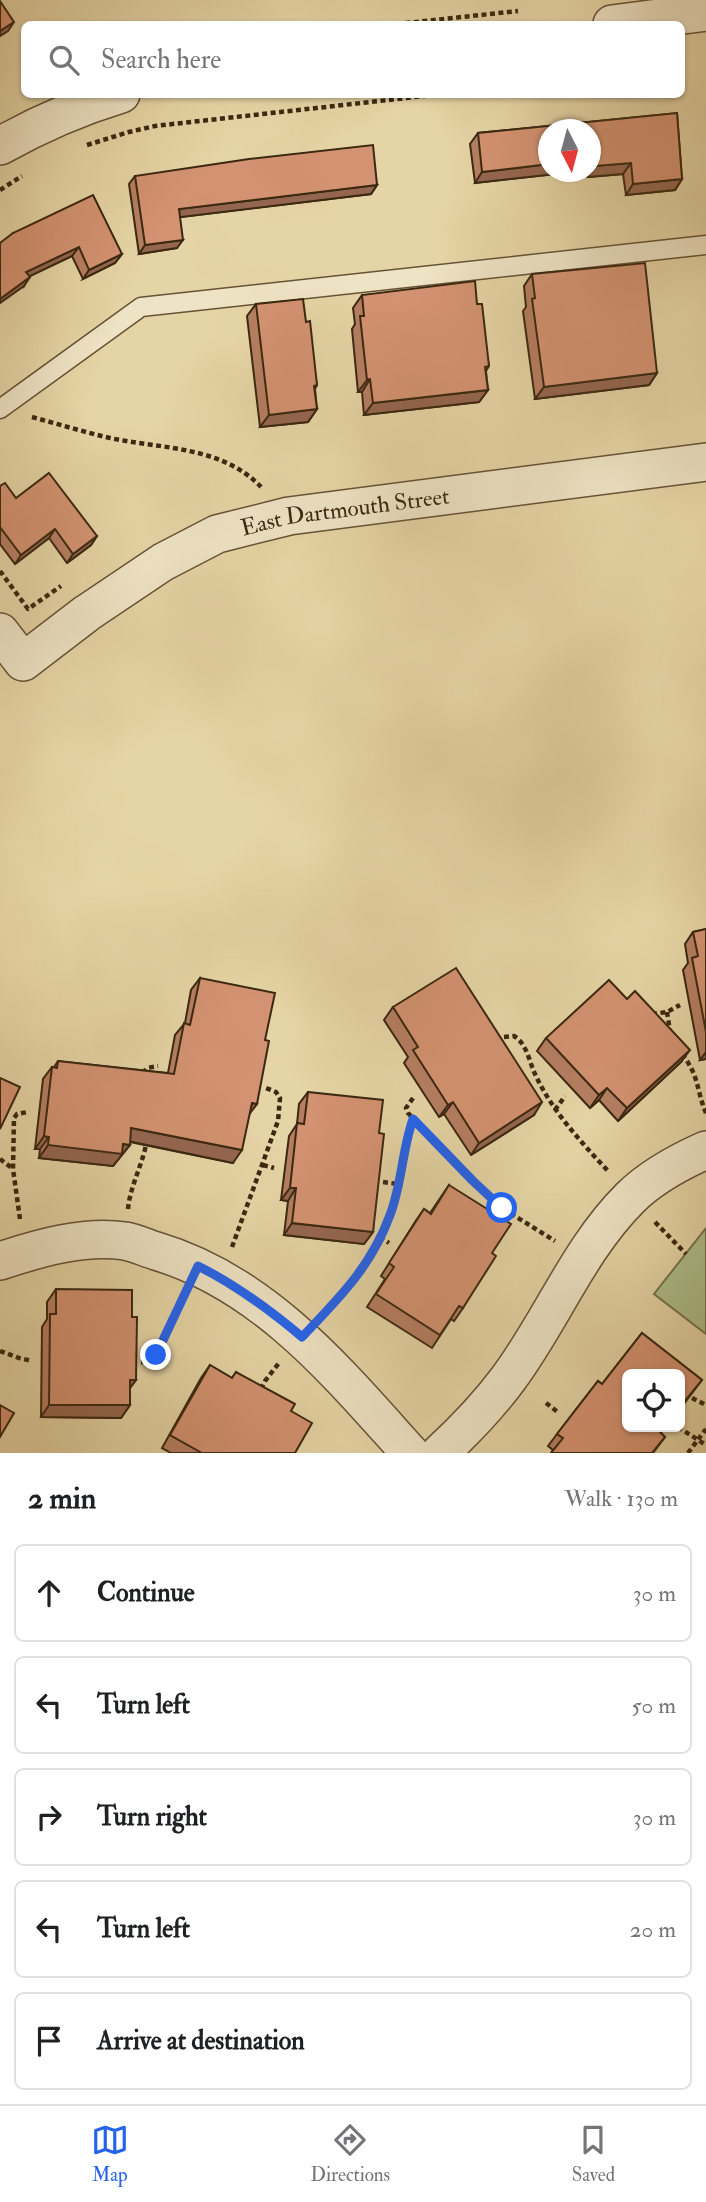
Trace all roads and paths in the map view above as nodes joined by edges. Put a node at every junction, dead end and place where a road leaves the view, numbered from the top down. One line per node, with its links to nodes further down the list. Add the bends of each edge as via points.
1 (518, 11): 3 (path)
2 (706, 12): 4 (street)
3 (425, 21)
4 (636, 21)
5 (108, 98): 7 (street, via 44,122)
6 (406, 98): 8 (path, via 155,126)
7 (0, 146)
8 (79, 148)
9 (31, 171): 10 (path)
10 (0, 190)
11 (706, 245): 12 (lane, via 141,307)
12 (3, 407): 14 (path, via 111,438 197,452 252,478)
13 (706, 462): 14 (street, East Dartmouth Street)
14 (289, 516): 17 (street, East Dartmouth Street, via 217,534 163,562 23,662)
15 (0, 571): 16 (path, via 28,608)
16 (66, 583)
17 (0, 632)
18 (680, 1005): 19 (path)
19 (667, 1012): 20 (path); 21 (path)
20 (652, 1014)
21 (671, 1035)
22 (504, 1037): 29 (path, via 521,1040)
23 (676, 1046): 31 (path, via 693,1068)
24 (158, 1066): 25 (path, via 147,1068)
25 (143, 1082)
26 (266, 1088): 36 (path, via 276,1092 281,1105)
27 (565, 1096): 29 (path)
28 (412, 1098): 32 (path, via 406,1108)
29 (555, 1110): 41 (path)
30 (28, 1112): 38 (path, via 13,1118)
31 (706, 1114)
32 (413, 1119): 40 (path); 47 (path, via 502,1208)
33 (148, 1133): 43 (path, via 129,1197)
34 (706, 1150): 41 (street, via 668,1169)
35 (0, 1159): 38 (path)
36 (263, 1165): 37 (path); 48 (path, via 237,1238)
37 (274, 1168)
38 (13, 1169): 46 (path)
39 (383, 1182): 40 (path)
40 (398, 1184): 42 (path)
41 (631, 1196): 45 (path); 47 (street)
42 (380, 1237): 44 (path); 49 (path, via 354,1281)
43 (125, 1241): 46 (street, via 85,1241); 48 (street)
44 (389, 1243)
45 (686, 1254)
46 (15, 1256)
47 (583, 1256): 62 (street, via 509,1377 476,1419)
48 (207, 1270): 49 (street); 52 (path, via 156,1355)
49 (302, 1337): 61 (street)
50 (0, 1351): 51 (path)
51 (32, 1361)
52 (141, 1363)
53 (692, 1398): 55 (path)
54 (546, 1403): 56 (path)
55 (706, 1405)
56 (559, 1413)
57 (706, 1429): 59 (path)
58 (685, 1432): 59 (path)
59 (698, 1440): 60 (path); 63 (path)
60 (706, 1445)
61 (411, 1453)
62 (440, 1453)
63 (688, 1453)

